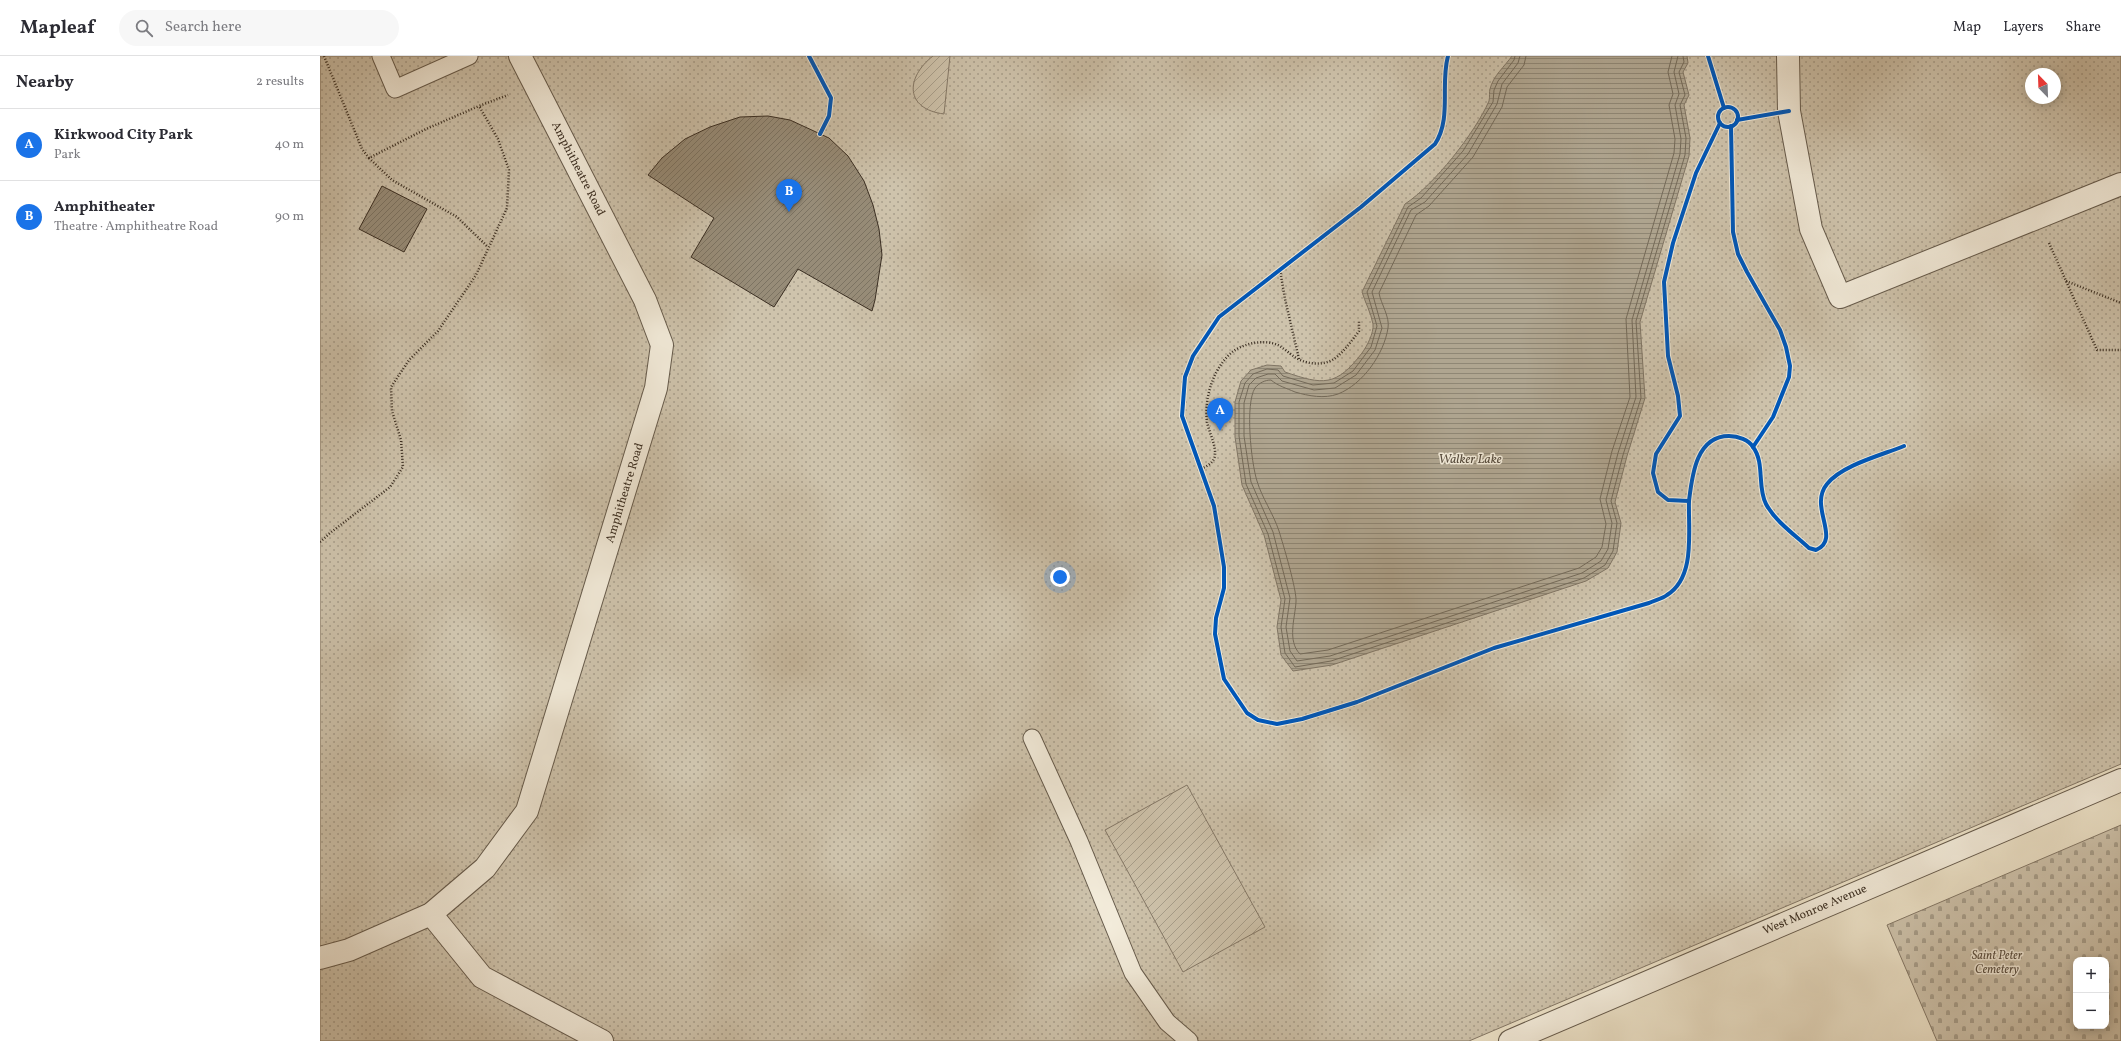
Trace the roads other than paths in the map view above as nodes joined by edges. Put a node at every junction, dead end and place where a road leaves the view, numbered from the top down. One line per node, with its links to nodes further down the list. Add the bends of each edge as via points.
1 (381, 56): 2 (lane, via 395,89)
2 (469, 56)
3 (520, 56): 8 (street, Amphitheatre Road, via 645,300 662,345 656,388 528,811 485,868)
4 (1788, 56): 5 (street, via 1789,111 1811,229 1840,296)
5 (2121, 184)
6 (1032, 738): 11 (lane, via 1079,841 1133,973 1167,1022)
7 (2121, 780): 12 (street, West Monroe Avenue)
8 (431, 914): 9 (street, Amphitheatre Road, via 349,950); 10 (street, via 482,977)
9 (320, 958)
10 (602, 1041)
11 (1189, 1041)
12 (1510, 1041)

